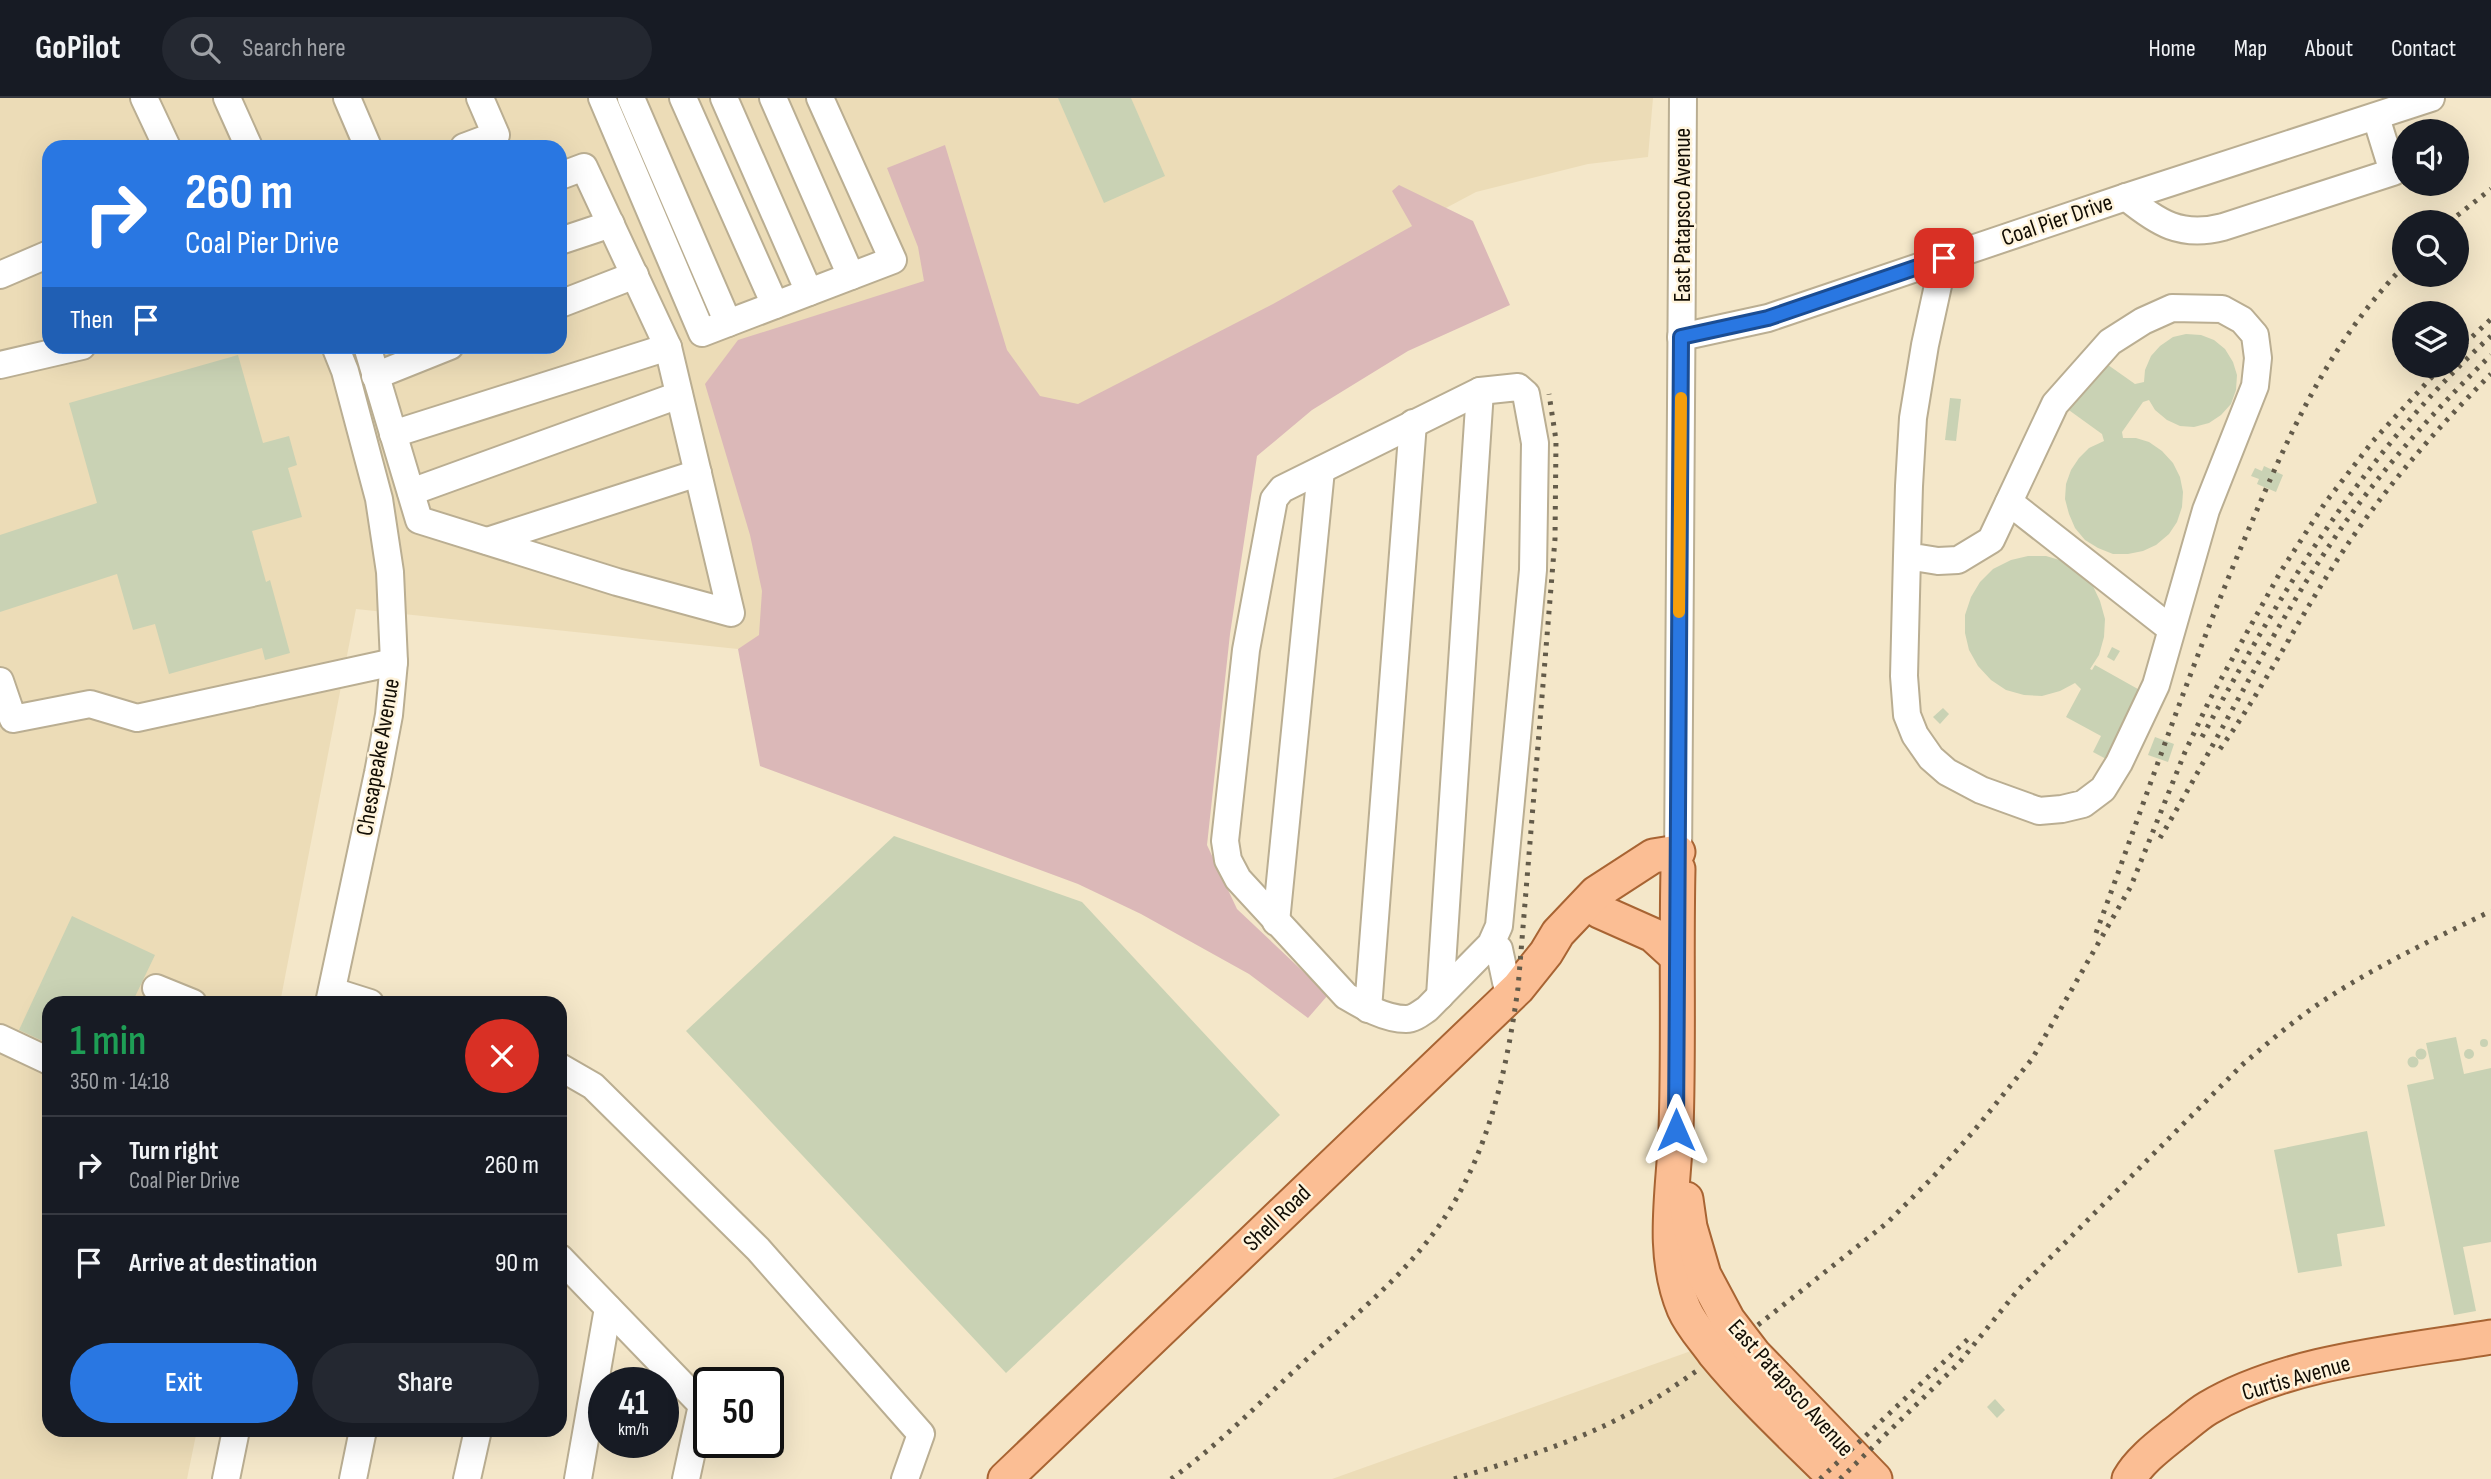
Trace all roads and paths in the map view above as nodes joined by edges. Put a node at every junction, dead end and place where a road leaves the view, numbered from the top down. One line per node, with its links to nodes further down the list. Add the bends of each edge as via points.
1 (144, 98): 14 (street)
2 (227, 98): 15 (street)
3 (347, 98): 16 (street)
4 (480, 98): 17 (street, via 496,135)
5 (602, 98): 30 (street, via 702,333)
6 (631, 98): 30 (street)
7 (683, 98): 29 (street)
8 (724, 98): 27 (street)
9 (772, 98): 26 (street)
10 (820, 98): 26 (street, via 893,260)
11 (1683, 98): 31 (street, East Patapsco Avenue)
12 (2431, 98): 13 (street, Coal Pier Drive)
13 (2376, 117): 19 (street, Coal Pier Drive); 19 (street, via 2393,172 2223,227 2184,230 2147,214)
14 (164, 140)
15 (246, 140)
16 (365, 140)
17 (483, 140)
18 (567, 173): 20 (street, via 584,167)
19 (2126, 197): 23 (street, Coal Pier Drive)
20 (611, 224): 21 (street); 25 (street)
21 (567, 240)
22 (42, 257): 24 (street)
23 (1944, 258): 31 (street, Coal Pier Drive, via 1768,318); 48 (street, via 1913,418)
24 (0, 275)
25 (635, 275): 28 (street); 32 (street)
26 (851, 276): 27 (street)
27 (809, 292): 29 (street)
28 (567, 301)
29 (775, 305): 30 (street)
30 (729, 323)
31 (1681, 337): 52 (street, East Patapsco Avenue)
32 (668, 347): 40 (street); 42 (street)
33 (47, 354): 37 (street)
34 (338, 354): 50 (street, Chesapeake Avenue, via 379,499 390,572)
35 (369, 354): 38 (street)
36 (430, 354): 38 (street)
37 (0, 365)
38 (375, 376): 42 (street)
39 (1480, 391): 41 (street); 55 (street, via 1518,387 1526,394 1535,443 1533,570 1499,926); 61 (street)
40 (680, 395): 44 (street); 45 (street)
41 (1413, 423): 43 (street); 63 (street)
42 (393, 434): 45 (street)
43 (1321, 470): 54 (street); 54 (street, via 1282,489 1274,499 1246,650 1225,841 1238,879)
44 (698, 473): 47 (street); 47 (street, via 731,612)
45 (411, 492): 47 (street, via 419,520)
46 (2009, 502): 48 (street, via 1991,540 1978,550 1958,560); 49 (street); 49 (street, via 2055,404 2109,342 2172,308 2222,309 2242,320 2255,335 2255,386 2206,509)
47 (487, 541)
48 (1907, 556): 49 (street, via 1904,676 1915,735 1947,772 2039,811 2083,804 2103,789 2156,685)
49 (2171, 629)
50 (394, 662): 51 (street, via 137,718 90,704 13,719); 60 (street, Chesapeake Avenue, via 383,750)
51 (0, 681)
52 (1678, 860): 53 (main road, Shell Road); 56 (main road, Shell Road, via 1653,856 1596,893 1558,933); 57 (main road, East Patapsco Avenue)
53 (1599, 911): 56 (main road, Shell Road); 57 (main road, via 1653,935)
54 (1276, 922): 63 (street, via 1346,996)
55 (1491, 944): 61 (street); 62 (street, via 1499,949)
56 (1546, 953): 62 (main road, Shell Road)
57 (1676, 956): 67 (main road, East Patapsco Avenue)
58 (156, 988): 59 (street)
59 (176, 996)
60 (330, 996)
61 (1440, 996): 63 (street, via 1416,1017 1406,1019)
62 (1509, 996): 80 (main road, Shell Road)
63 (1367, 1009)
64 (0, 1038): 65 (street)
65 (42, 1058)
66 (567, 1071): 79 (street, via 593,1086 758,1249 921,1434)
67 (1676, 1130): 81 (main road, East Patapsco Avenue, via 1670,1234 1676,1286 1685,1311 1731,1373); 82 (main road, East Patapsco Avenue, via 1690,1227 1714,1297 1754,1354)
68 (567, 1265): 69 (street)
69 (608, 1308): 77 (street); 78 (street, via 702,1405)
70 (2491, 1337): 83 (main road, Curtis Avenue, via 2297,1372 2249,1387 2207,1409 2163,1443)
71 (235, 1437): 74 (street)
72 (362, 1437): 75 (street)
73 (476, 1437): 76 (street)
74 (226, 1479)
75 (353, 1479)
76 (467, 1479)
77 (578, 1479)
78 (686, 1479)
79 (905, 1479)
80 (1005, 1479)
81 (1836, 1479)
82 (1875, 1479)
83 (2129, 1479)

